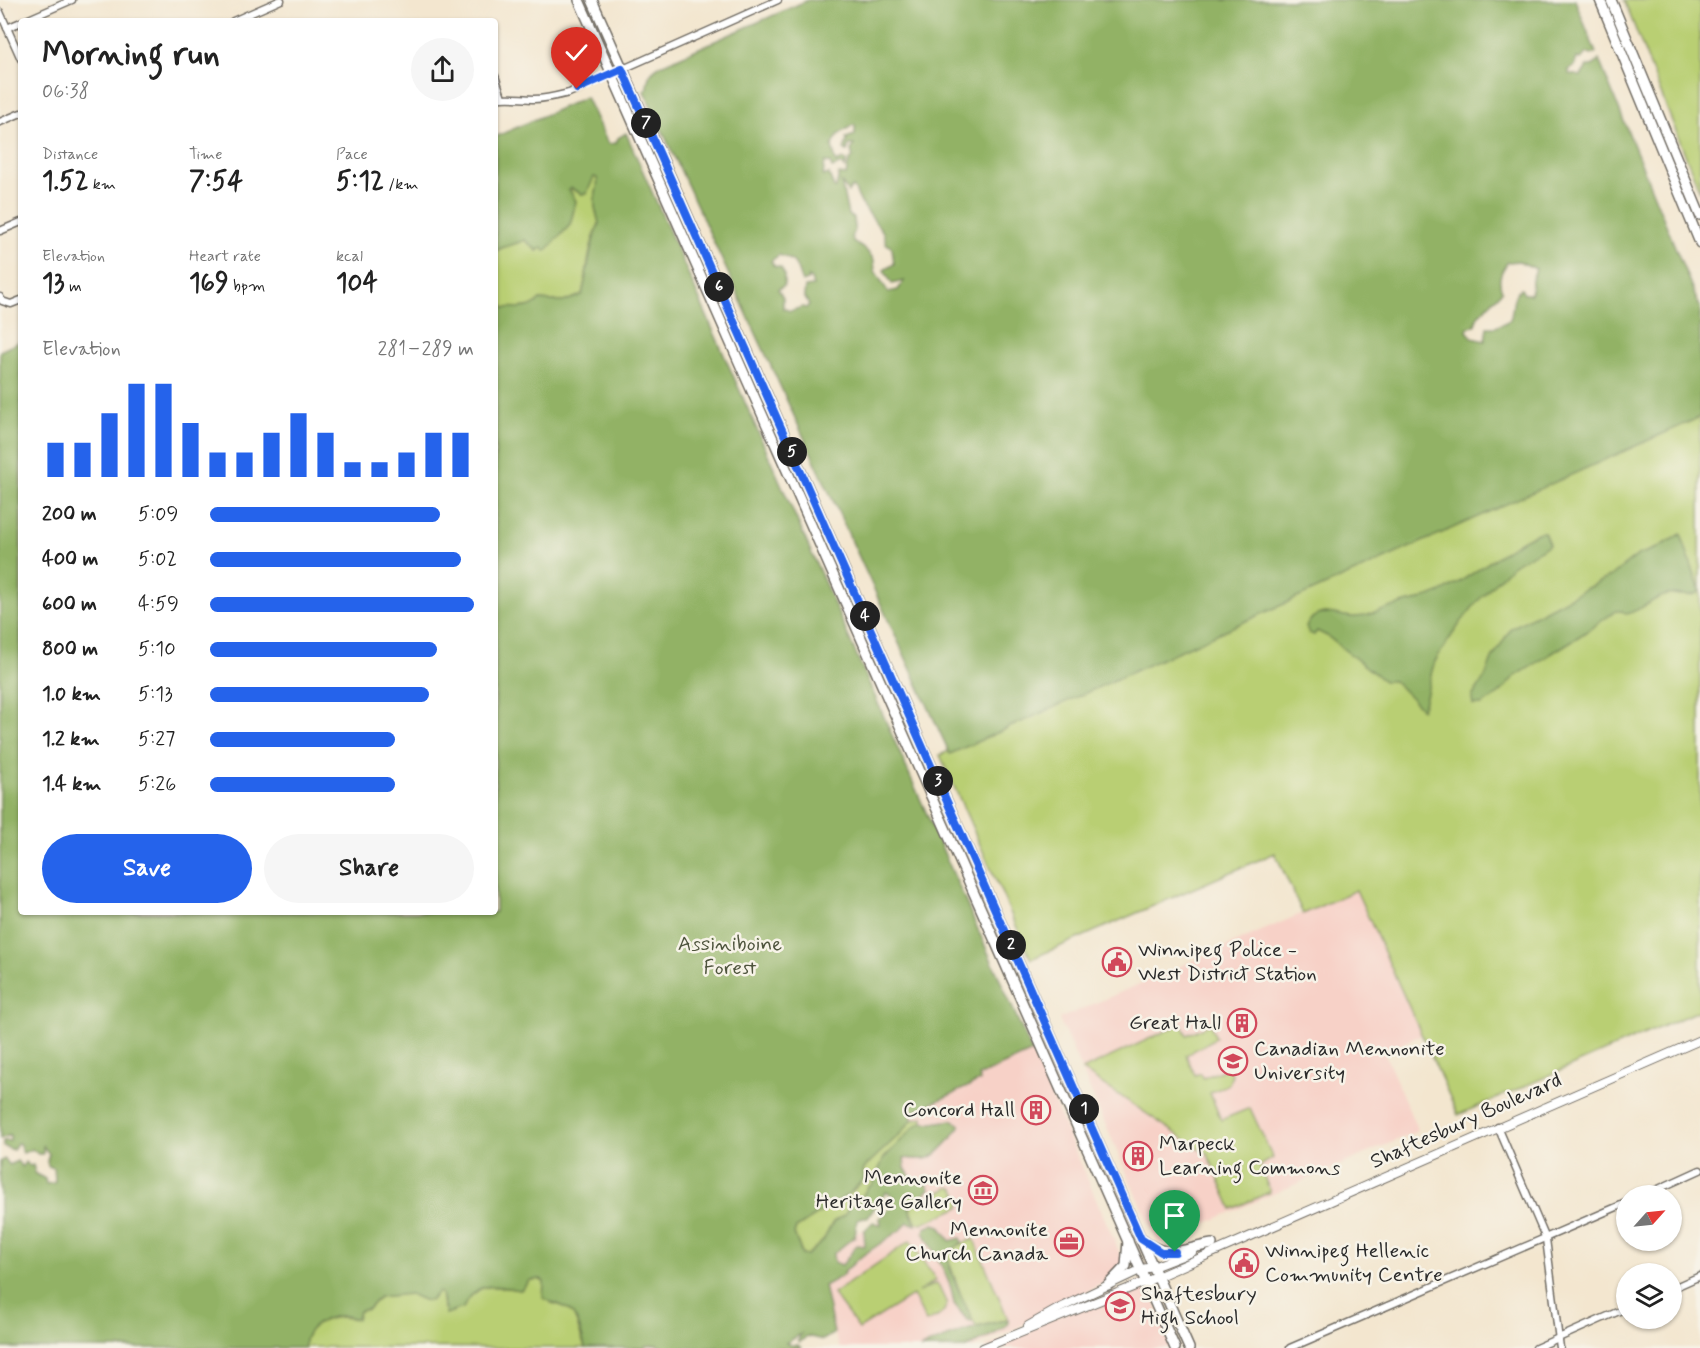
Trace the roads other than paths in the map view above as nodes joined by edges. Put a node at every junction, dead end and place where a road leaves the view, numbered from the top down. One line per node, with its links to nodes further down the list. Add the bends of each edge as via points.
1 (72, 0): 9 (street)
2 (281, 0): 10 (street)
3 (579, 0): 15 (main road)
4 (592, 0): 14 (main road)
5 (778, 0): 14 (street)
6 (1600, 0): 22 (main road)
7 (1611, 0): 19 (main road)
8 (0, 12): 12 (street)
9 (31, 18)
10 (240, 18)
11 (18, 24): 12 (street)
12 (7, 28): 13 (street)
13 (18, 52)
14 (622, 69): 15 (street); 32 (main road)
15 (612, 74): 16 (street, via 554,97); 31 (main road)
16 (499, 98)
17 (18, 114): 18 (street)
18 (0, 122)
19 (1700, 215)
20 (18, 223): 21 (street)
21 (0, 231)
22 (1700, 243)
23 (0, 297): 24 (street, via 10,304)
24 (18, 301)
25 (1700, 1040): 26 (street, Shaftesbury Boulevard)
26 (1498, 1126): 30 (street, Shaftesbury Boulevard); 33 (street)
27 (1700, 1170): 28 (street)
28 (1667, 1185)
29 (1616, 1208): 33 (street)
30 (1248, 1236): 34 (street, Shaftesbury Boulevard); 37 (street, Shaftesbury Boulevard)
31 (1128, 1238): 36 (main road); 41 (main road, via 1126,1266)
32 (1141, 1239): 34 (main road, via 1165,1252); 35 (main road)
33 (1546, 1239): 44 (street); 48 (street)
34 (1212, 1244): 35 (street, Shaftesbury Boulevard)
35 (1153, 1267): 36 (street, Shaftesbury Boulevard); 37 (main road)
36 (1142, 1269): 39 (main road); 41 (street, Shaftesbury Boulevard)
37 (1157, 1276): 39 (street, Shaftesbury Boulevard); 47 (main road)
38 (1700, 1276): 40 (street)
39 (1145, 1280): 43 (street, Shaftesbury Boulevard); 46 (main road)
40 (1682, 1283)
41 (1108, 1285): 43 (street, Shaftesbury Boulevard)
42 (1616, 1313): 44 (street)
43 (1021, 1331): 45 (street, Shaftesbury Boulevard)
44 (1558, 1339): 49 (street); 50 (street)
45 (983, 1348)
46 (1175, 1348)
47 (1189, 1348)
48 (1290, 1348)
49 (1536, 1348)
50 (1560, 1348)

